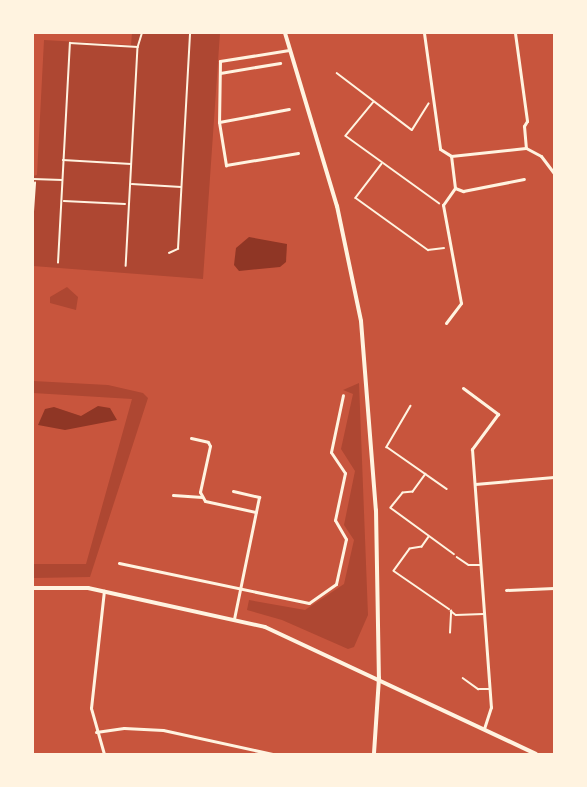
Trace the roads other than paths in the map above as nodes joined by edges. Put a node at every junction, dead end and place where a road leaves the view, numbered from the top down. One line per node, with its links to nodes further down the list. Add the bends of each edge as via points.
1 (142, 33): 6 (lane)
2 (190, 33): 22 (lane)
3 (285, 33): 7 (street)
4 (424, 33): 14 (street, via 440,149)
5 (515, 33): 12 (street, via 527,121)
6 (138, 47): 15 (lane, via 70,43); 16 (lane)
7 (289, 50): 9 (street, via 220,61); 48 (street, via 337,206 361,321 376,510)
8 (280, 63): 9 (street)
9 (220, 73): 11 (street)
10 (289, 109): 11 (street)
11 (219, 122): 13 (street, via 226,165)
12 (526, 148): 14 (street); 17 (street, via 541,156)
13 (298, 153)
14 (451, 156): 23 (street)
15 (63, 160): 16 (lane); 20 (lane)
16 (131, 164): 21 (lane)
17 (554, 173)
18 (34, 179): 20 (lane)
19 (524, 179): 23 (street, via 463,191)
20 (62, 180): 25 (lane)
21 (130, 184): 22 (lane); 26 (lane)
22 (182, 187): 24 (lane, via 178,249)
23 (455, 188): 27 (street, via 443,205 461,303)
24 (169, 253)
25 (58, 263)
26 (126, 266)
27 (446, 323)
28 (463, 388): 32 (street, via 498,414 472,449)
29 (343, 395): 41 (street, via 331,452 345,473 335,520 346,539 336,584 309,603)
30 (191, 438): 35 (street, via 210,446)
31 (554, 477): 32 (street)
32 (475, 484): 39 (street)
33 (233, 491): 36 (street, via 259,497)
34 (173, 495): 35 (street)
35 (202, 497): 36 (street, via 208,503)
36 (256, 512): 41 (street)
37 (458, 557): 39 (lane, via 469,565)
38 (119, 563): 41 (street)
39 (481, 565): 45 (street)
40 (33, 588): 44 (street)
41 (240, 588): 46 (street)
42 (554, 588): 43 (street)
43 (506, 590)
44 (104, 591): 46 (street); 52 (street, via 92,686)
45 (484, 614): 47 (lane, via 456,615 451,611); 50 (street)
46 (234, 619): 48 (street, via 280,632)
47 (450, 633)
48 (379, 678): 51 (street); 55 (street)
49 (463, 678): 50 (lane, via 478,689)
50 (490, 689): 51 (street, via 490,714)
51 (484, 728): 56 (street)
52 (96, 732): 53 (street); 54 (street, via 124,728 163,730)
53 (104, 754)
54 (272, 754)
55 (374, 754)
56 (536, 754)

